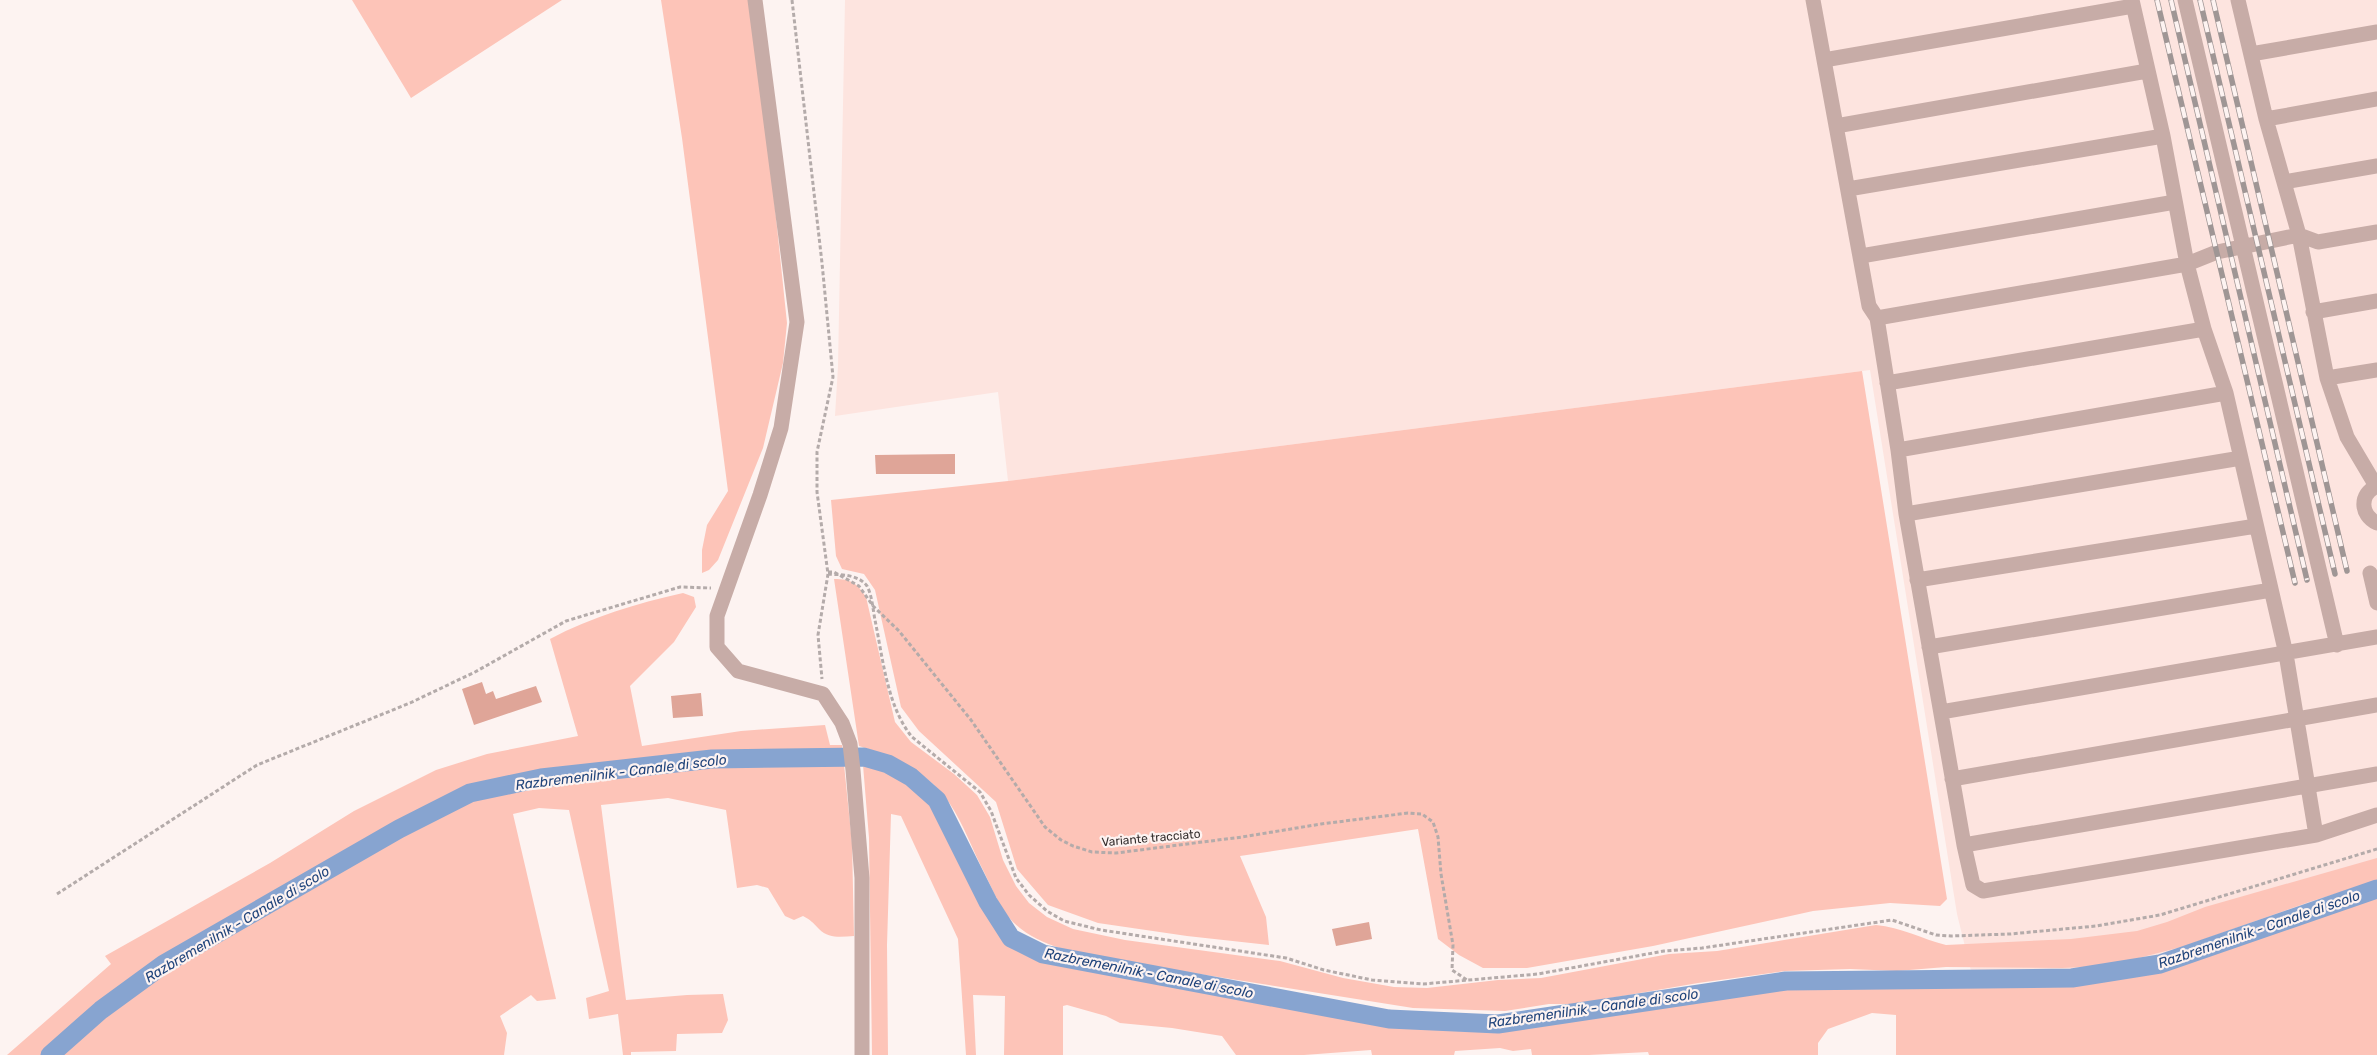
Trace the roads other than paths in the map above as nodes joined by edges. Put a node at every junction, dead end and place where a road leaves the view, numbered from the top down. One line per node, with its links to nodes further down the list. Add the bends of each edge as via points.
1 (755, 0): 54 (street, via 797,322 781,428 717,616 717,647 738,670 823,694 842,723 850,744 862,878)
2 (1812, 0): 8 (street)
3 (2186, 0): 20 (street)
4 (2238, 0): 7 (street)
5 (2133, 3): 8 (street); 9 (street)
6 (2377, 32): 7 (street)
7 (2251, 54): 11 (street)
8 (1824, 60): 12 (street)
9 (2147, 71): 12 (street); 13 (street)
10 (2377, 99): 11 (street)
11 (2266, 119): 15 (street)
12 (1836, 126): 16 (street)
13 (2163, 136): 16 (street); 17 (street)
14 (2377, 166): 15 (street)
15 (2284, 182): 19 (street)
16 (1848, 189): 21 (street)
17 (2174, 202): 21 (street); 22 (street)
18 (2377, 232): 19 (street, via 2318,242)
19 (2299, 235): 20 (street); 24 (street)
20 (2243, 246): 22 (street); 42 (street)
21 (1860, 256): 25 (street, via 1869,306)
22 (2187, 264): 25 (street); 26 (street)
23 (2377, 301): 24 (street)
24 (2313, 312): 28 (street)
25 (1876, 318): 29 (street)
26 (2204, 329): 29 (street); 30 (street)
27 (2377, 370): 28 (street)
28 (2327, 378): 33 (street, via 2347,437)
29 (1887, 383): 31 (street)
30 (2226, 393): 31 (street); 32 (street)
31 (1898, 450): 34 (street)
32 (2241, 458): 34 (street); 36 (street)
33 (2377, 486): 35 (street, via 2369,490 2363,502 2366,514)
34 (1906, 514): 38 (street)
35 (2377, 524)
36 (2256, 526): 38 (street); 39 (street)
37 (2370, 573): 40 (street)
38 (1918, 580): 43 (street)
39 (2271, 590): 43 (street); 44 (street)
40 (2377, 603)
41 (2377, 637): 42 (street)
42 (2337, 645): 44 (street)
43 (1929, 647): 46 (street)
44 (2286, 654): 46 (street); 47 (street)
45 (2377, 705): 47 (street)
46 (1941, 712): 49 (street)
47 (2297, 719): 49 (street); 50 (street)
48 (2377, 774): 50 (street)
49 (1952, 779): 53 (street)
50 (2308, 785): 52 (street); 53 (street)
51 (2377, 815): 52 (street)
52 (2316, 835): 53 (street, via 1983,891 1973,885)
53 (1964, 844)
54 (862, 1055)

